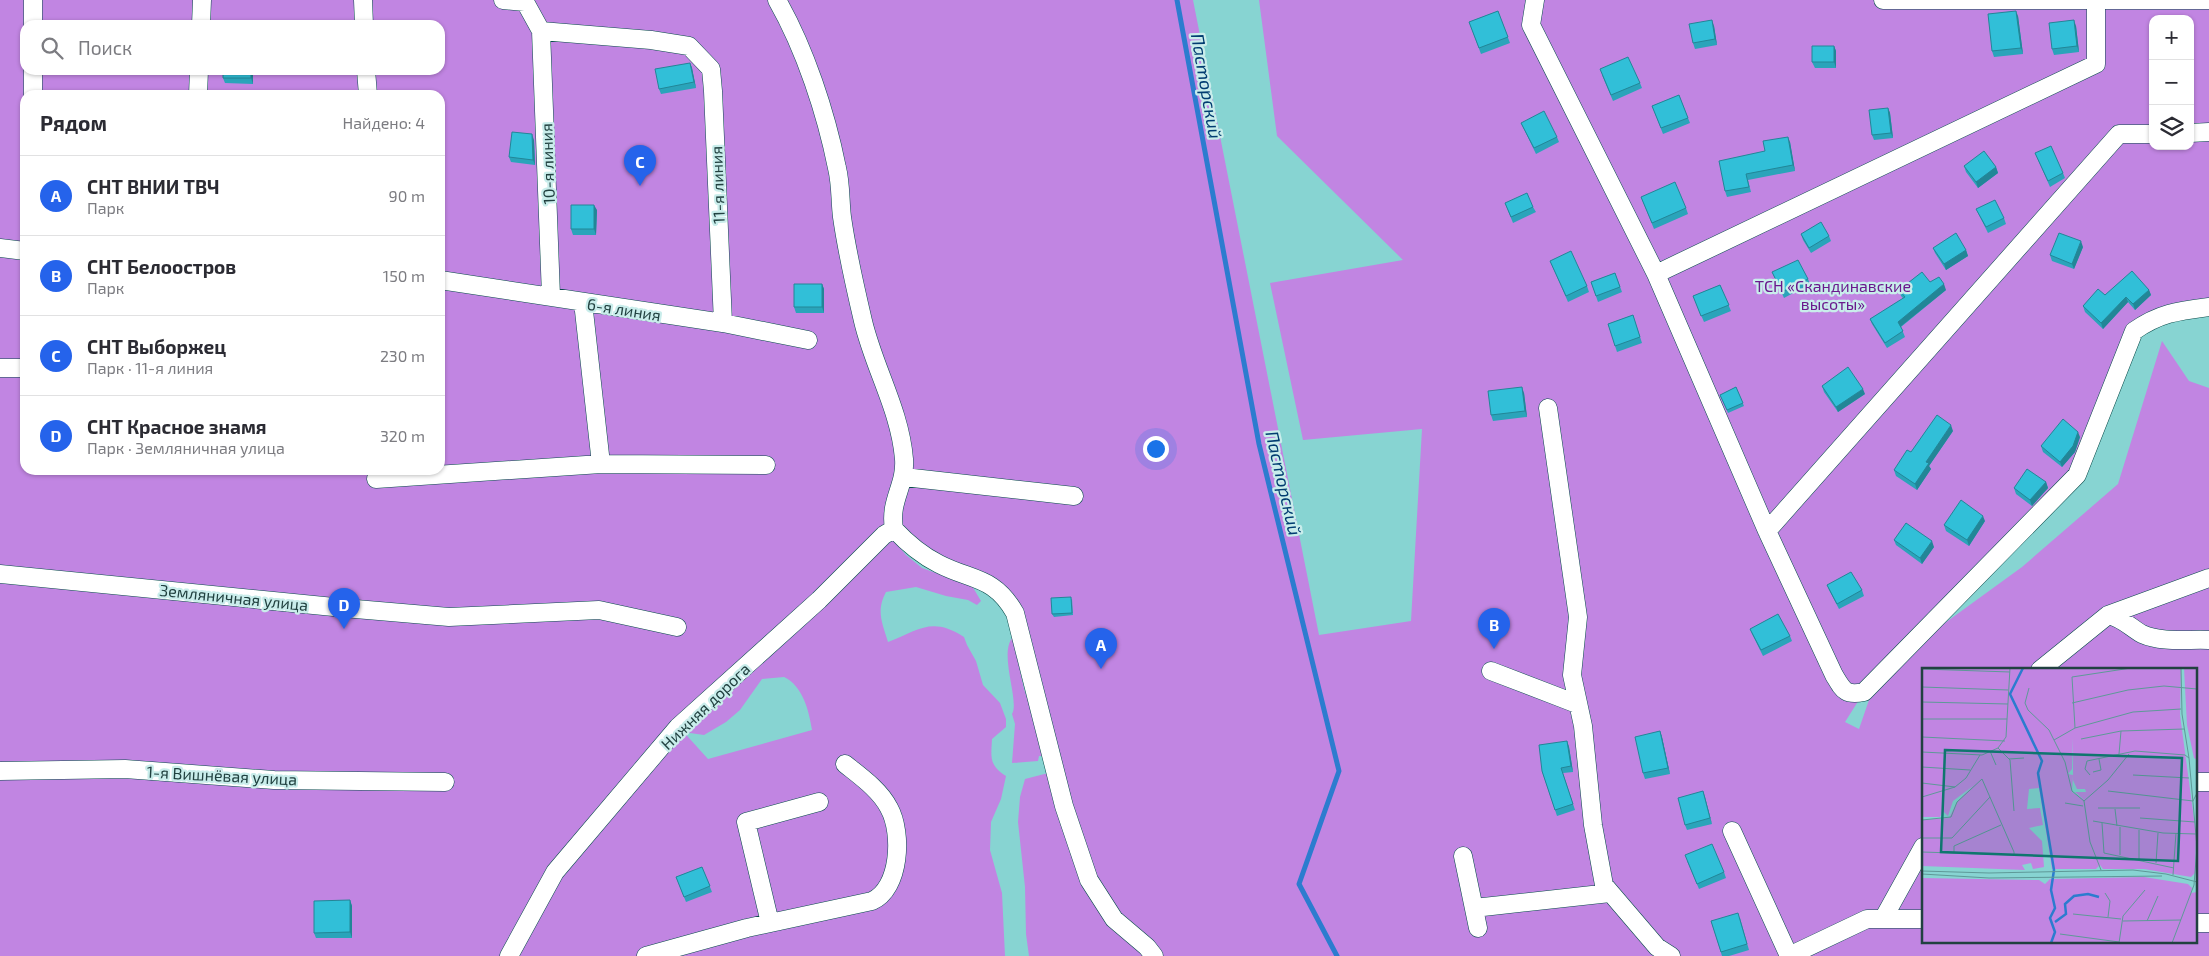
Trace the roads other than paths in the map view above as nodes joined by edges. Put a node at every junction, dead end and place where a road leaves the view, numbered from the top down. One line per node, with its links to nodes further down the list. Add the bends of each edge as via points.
1 (33, 0): 11 (street)
2 (202, 0): 12 (street)
3 (363, 0): 13 (street)
4 (503, 0): 9 (street)
5 (777, 0): 40 (street, via 809,73 832,144 849,259 868,341 897,420)
6 (1536, 0): 26 (street, via 1531,24)
7 (1883, 0): 10 (street)
8 (2209, 0): 10 (street)
9 (525, 1): 14 (street)
10 (2096, 1): 26 (street, via 2096,64)
11 (33, 20)
12 (201, 20)
13 (364, 20)
14 (541, 31): 28 (street, 10-я линия); 31 (street, 11-я линия, via 689,46 711,69)
15 (33, 75): 18 (street)
16 (199, 75): 19 (street)
17 (366, 75): 20 (street)
18 (33, 90)
19 (198, 90)
20 (368, 90)
21 (2209, 132): 22 (street)
22 (2194, 133)
23 (2149, 134): 44 (street, via 2119,134)
24 (0, 248): 25 (street)
25 (20, 250)
26 (1656, 274): 44 (street)
27 (445, 281): 28 (street, 6-я линия)
28 (551, 296): 29 (street, 6-я линия)
29 (583, 302): 31 (street, 6-я линия); 36 (street)
30 (2209, 307): 44 (street, via 2166,314 2134,331 2077,475 1864,692 1853,694 1843,690)
31 (723, 323): 32 (street, 6-я линия)
32 (808, 340)
33 (0, 368): 34 (street)
34 (20, 368)
35 (1548, 408): 52 (street, via 1578,617 1572,675)
36 (601, 464): 37 (street); 38 (street)
37 (766, 465)
38 (445, 474)
39 (436, 475): 41 (street)
40 (904, 477): 42 (street); 43 (street, via 892,510)
41 (376, 479)
42 (1074, 496)
43 (894, 529): 70 (street, Нижняя дорога, via 678,727 555,872); 72 (street, via 919,553 992,585 1009,602 1015,613 1064,806 1089,880 1114,919)
44 (1768, 531)
45 (0, 574): 48 (street, Земляничная улица, via 449,617 598,610)
46 (2209, 578): 47 (street)
47 (2108, 615): 49 (street, via 2119,617 2142,634 2158,639); 50 (street)
48 (677, 627)
49 (2209, 640)
50 (2042, 668)
51 (1492, 671): 52 (street)
52 (1577, 704): 62 (street, via 1583,726 1592,825 1604,886)
53 (845, 764): 66 (street, via 885,801 894,821 897,847 890,886 880,898 872,901)
54 (0, 771): 55 (street, 1-я Вишнёвая улица, via 125,770 274,780)
55 (445, 782)
56 (2196, 782): 57 (street)
57 (2209, 782)
58 (819, 802): 66 (street, via 746,822)
59 (1732, 831): 74 (street)
60 (1922, 849): 64 (street)
61 (1463, 856): 63 (street)
62 (1610, 893): 63 (street); 73 (street, via 1657,947)
63 (1474, 908): 69 (street)
64 (1883, 919): 65 (street); 74 (street, via 1867,919)
65 (1922, 919)
66 (770, 923): 71 (street)
67 (2196, 923): 68 (street)
68 (2209, 923)
69 (1478, 928)
70 (509, 956)
71 (646, 956)
72 (1154, 956)
73 (1671, 956)
74 (1789, 956)

